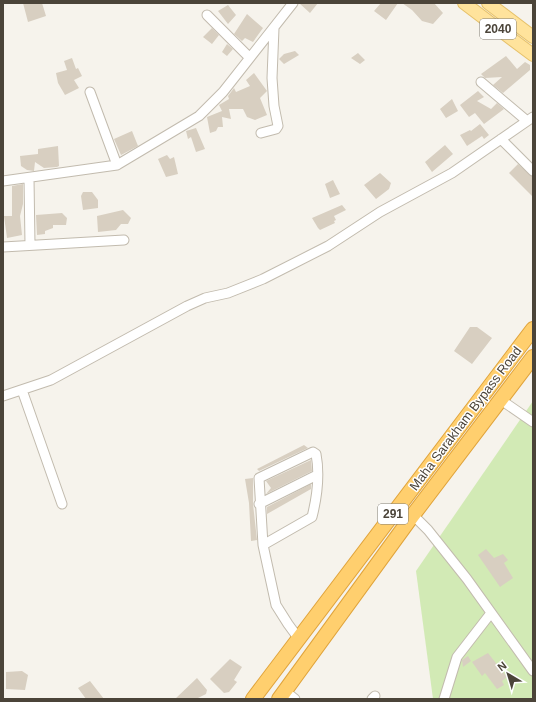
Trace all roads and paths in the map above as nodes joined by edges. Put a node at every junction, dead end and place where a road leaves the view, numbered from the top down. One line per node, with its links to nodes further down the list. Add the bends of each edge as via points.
1 (293, 3): 5 (street)
2 (464, 3): 7 (main road, 2040)
3 (488, 3): 6 (main road, 2040)
4 (207, 15): 8 (street)
5 (274, 28): 8 (street); 12 (street, via 272,78 278,126 276,129)
6 (533, 36)
7 (533, 55)
8 (249, 57): 14 (street, via 222,92 199,116)
9 (481, 82): 11 (street)
10 (90, 92): 14 (street)
11 (530, 119): 13 (street)
12 (261, 133)
13 (501, 139): 15 (street); 23 (street, via 452,173 380,212 328,246 263,279 187,306 51,380)
14 (117, 166): 16 (street)
15 (533, 171)
16 (29, 178): 17 (street); 19 (street)
17 (3, 181)
18 (124, 240): 19 (street)
19 (30, 245): 20 (street)
20 (3, 247)
21 (533, 329): 33 (highway, Maha Sarakham Bypass Road / 291)
22 (533, 357): 25 (highway, Maha Sarakham Bypass Road / 291)
23 (22, 390): 24 (street); 28 (street)
24 (3, 396)
25 (501, 400): 26 (street); 30 (highway, Maha Sarakham Bypass Road / 291)
26 (533, 422)
27 (317, 475): 29 (street); 29 (street, via 316,454 313,452 292,461 259,478); 31 (street, via 312,517)
28 (62, 504)
29 (259, 504): 31 (street)
30 (413, 515): 32 (street, via 428,530); 35 (highway, Maha Sarakham Bypass Road / 291)
31 (263, 545): 33 (street, via 276,605)
32 (491, 613): 34 (street); 37 (street, via 457,657)
33 (299, 639): 36 (highway, Maha Sarakham Bypass Road / 291)
34 (533, 671)
35 (286, 696)
36 (253, 699)
37 (444, 699)

